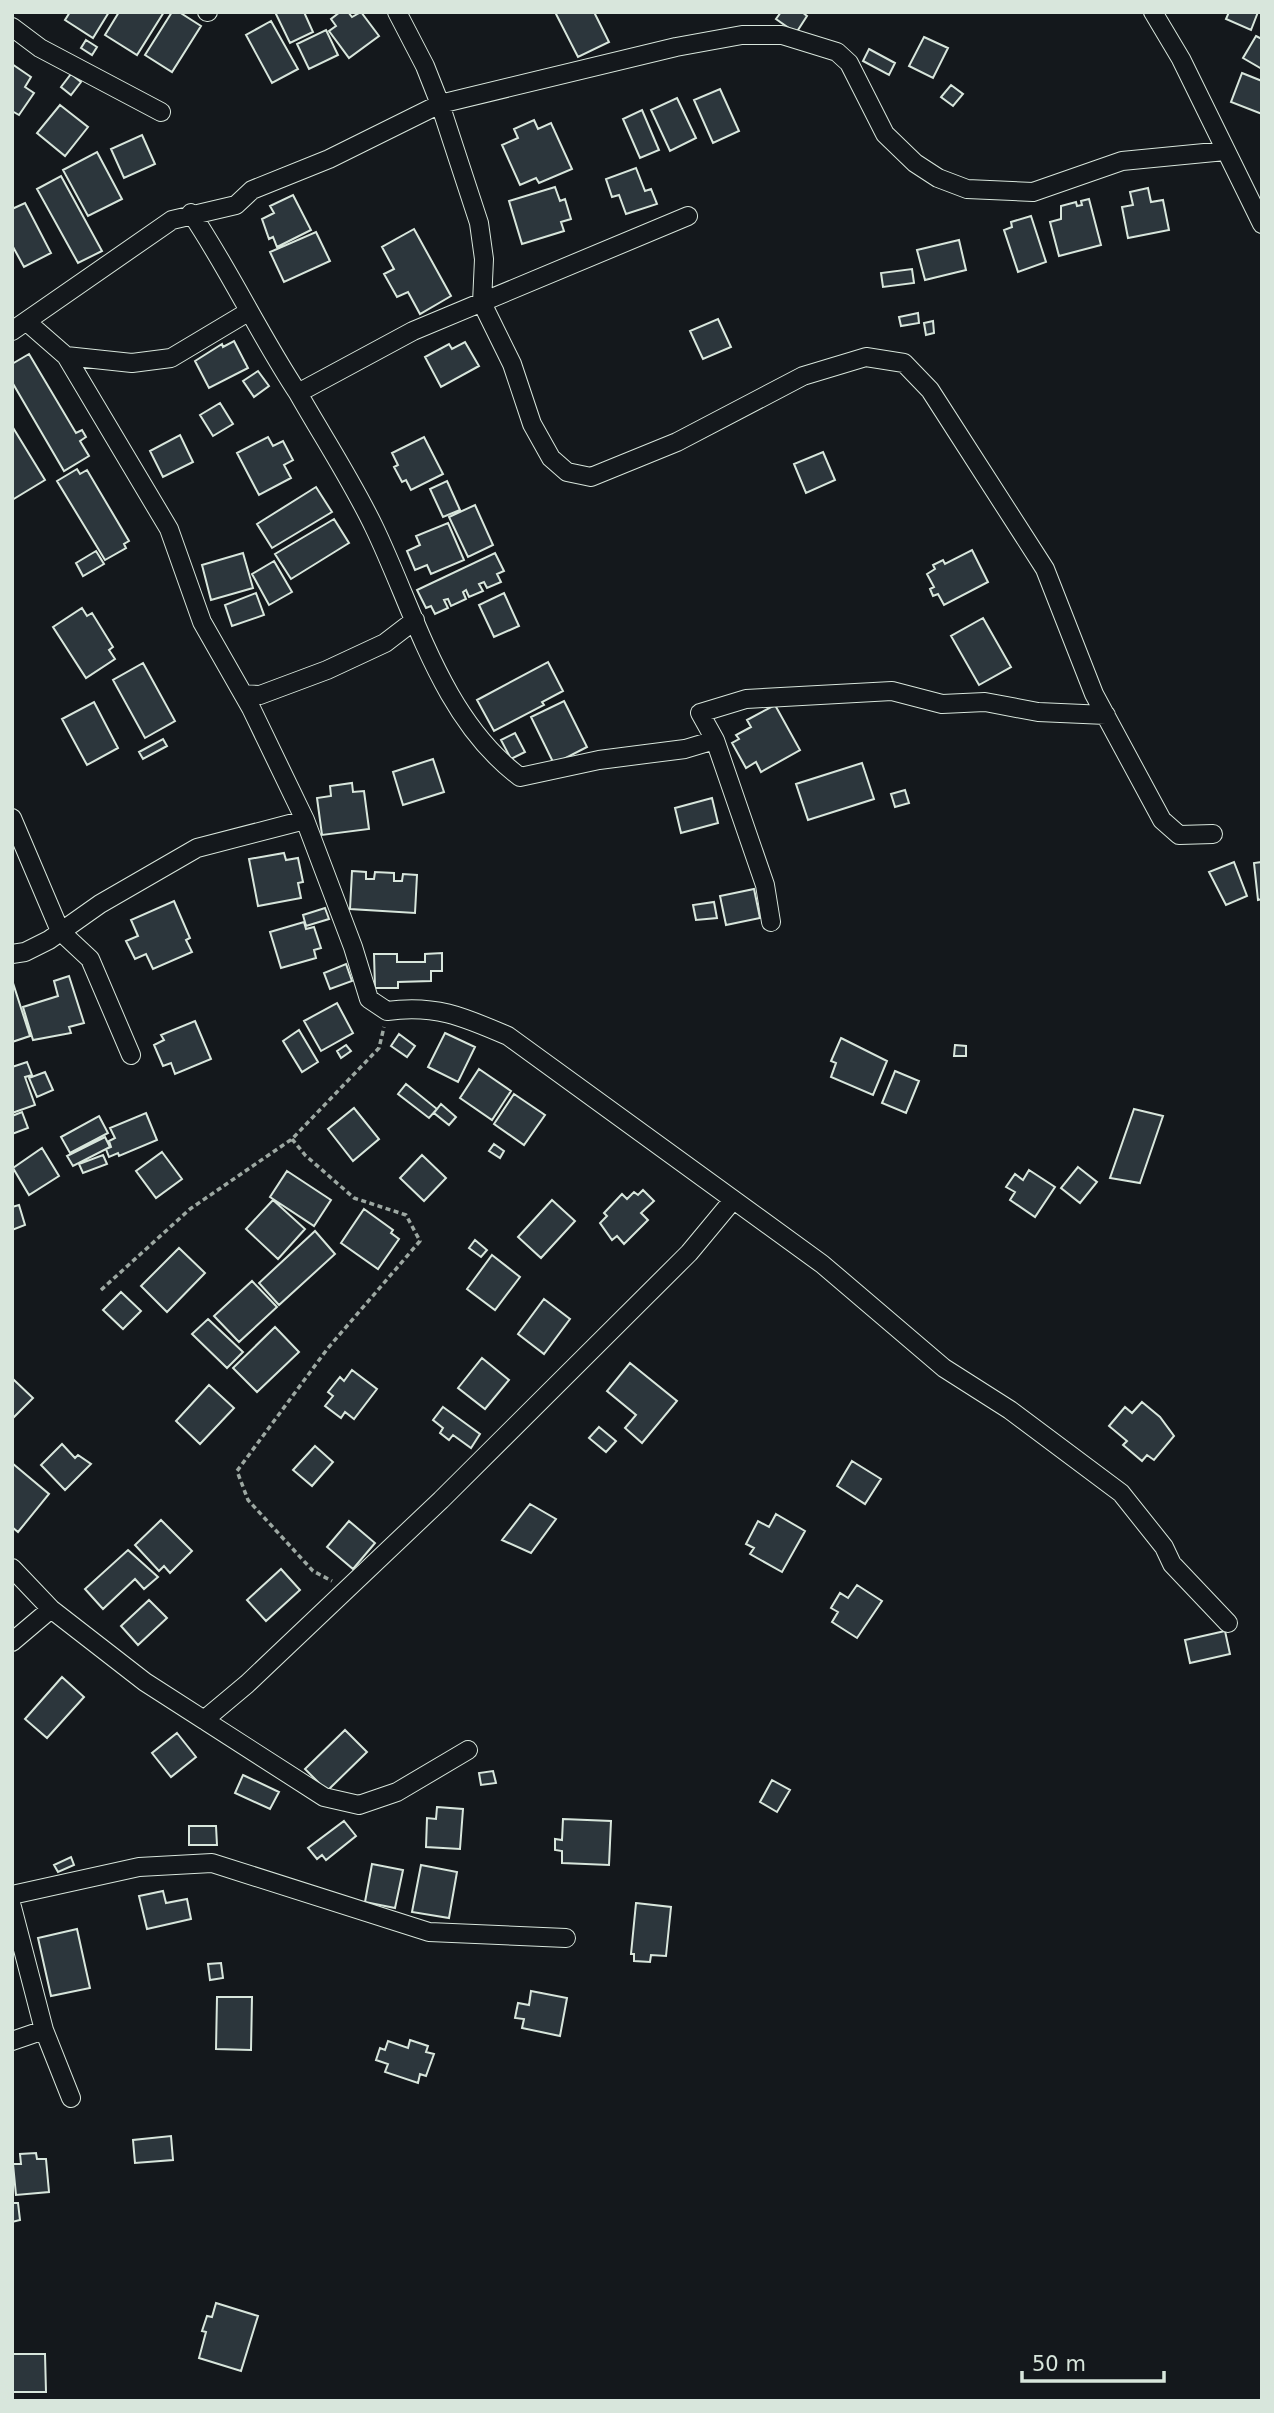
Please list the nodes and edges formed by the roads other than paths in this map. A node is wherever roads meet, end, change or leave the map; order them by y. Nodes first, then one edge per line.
1 (397, 12) edge
2 (1153, 12) edge
3 (12, 27) edge
4 (440, 104) junction
5 (161, 113) dead end
6 (1226, 150) junction
7 (191, 213) junction
8 (688, 216) dead end
9 (1262, 224) edge
10 (482, 303) junction
11 (248, 312) junction
12 (20, 326) edge
13 (66, 356) junction
14 (298, 393) junction
15 (415, 620) junction
16 (243, 694) junction
17 (1106, 715) junction
18 (715, 740) junction
19 (12, 818) edge
20 (305, 820) junction
21 (1213, 834) dead end
22 (771, 922) dead end
23 (60, 931) junction
24 (12, 954) edge
25 (131, 1055) dead end
26 (733, 1200) junction
27 (12, 1568) edge
28 (51, 1609) junction
29 (1228, 1623) dead end
30 (12, 1642) edge
31 (204, 1720) junction
32 (468, 1750) dead end
33 (12, 1895) edge
34 (12, 1908) edge
35 (566, 1938) dead end
36 (44, 2029) junction
37 (12, 2041) edge
38 (71, 2098) dead end

1 - 4 street
2 - 6 street
3 - 5 street
4 - 6 street
4 - 7 street
4 - 10 street
6 - 9 street
7 - 11 street
7 - 12 street
8 - 10 street
10 - 14 street
10 - 17 street
11 - 13 street
11 - 14 street
12 - 13 street
13 - 16 street
14 - 15 street
15 - 16 street
15 - 18 street
16 - 20 street
17 - 18 street
17 - 21 street
18 - 22 street
19 - 23 street
20 - 23 street
20 - 26 street
23 - 24 street
23 - 25 street
26 - 29 street
26 - 31 street
27 - 28 street
28 - 30 street
28 - 31 street
31 - 32 street
33 - 35 street
34 - 36 street
36 - 37 street
36 - 38 street

